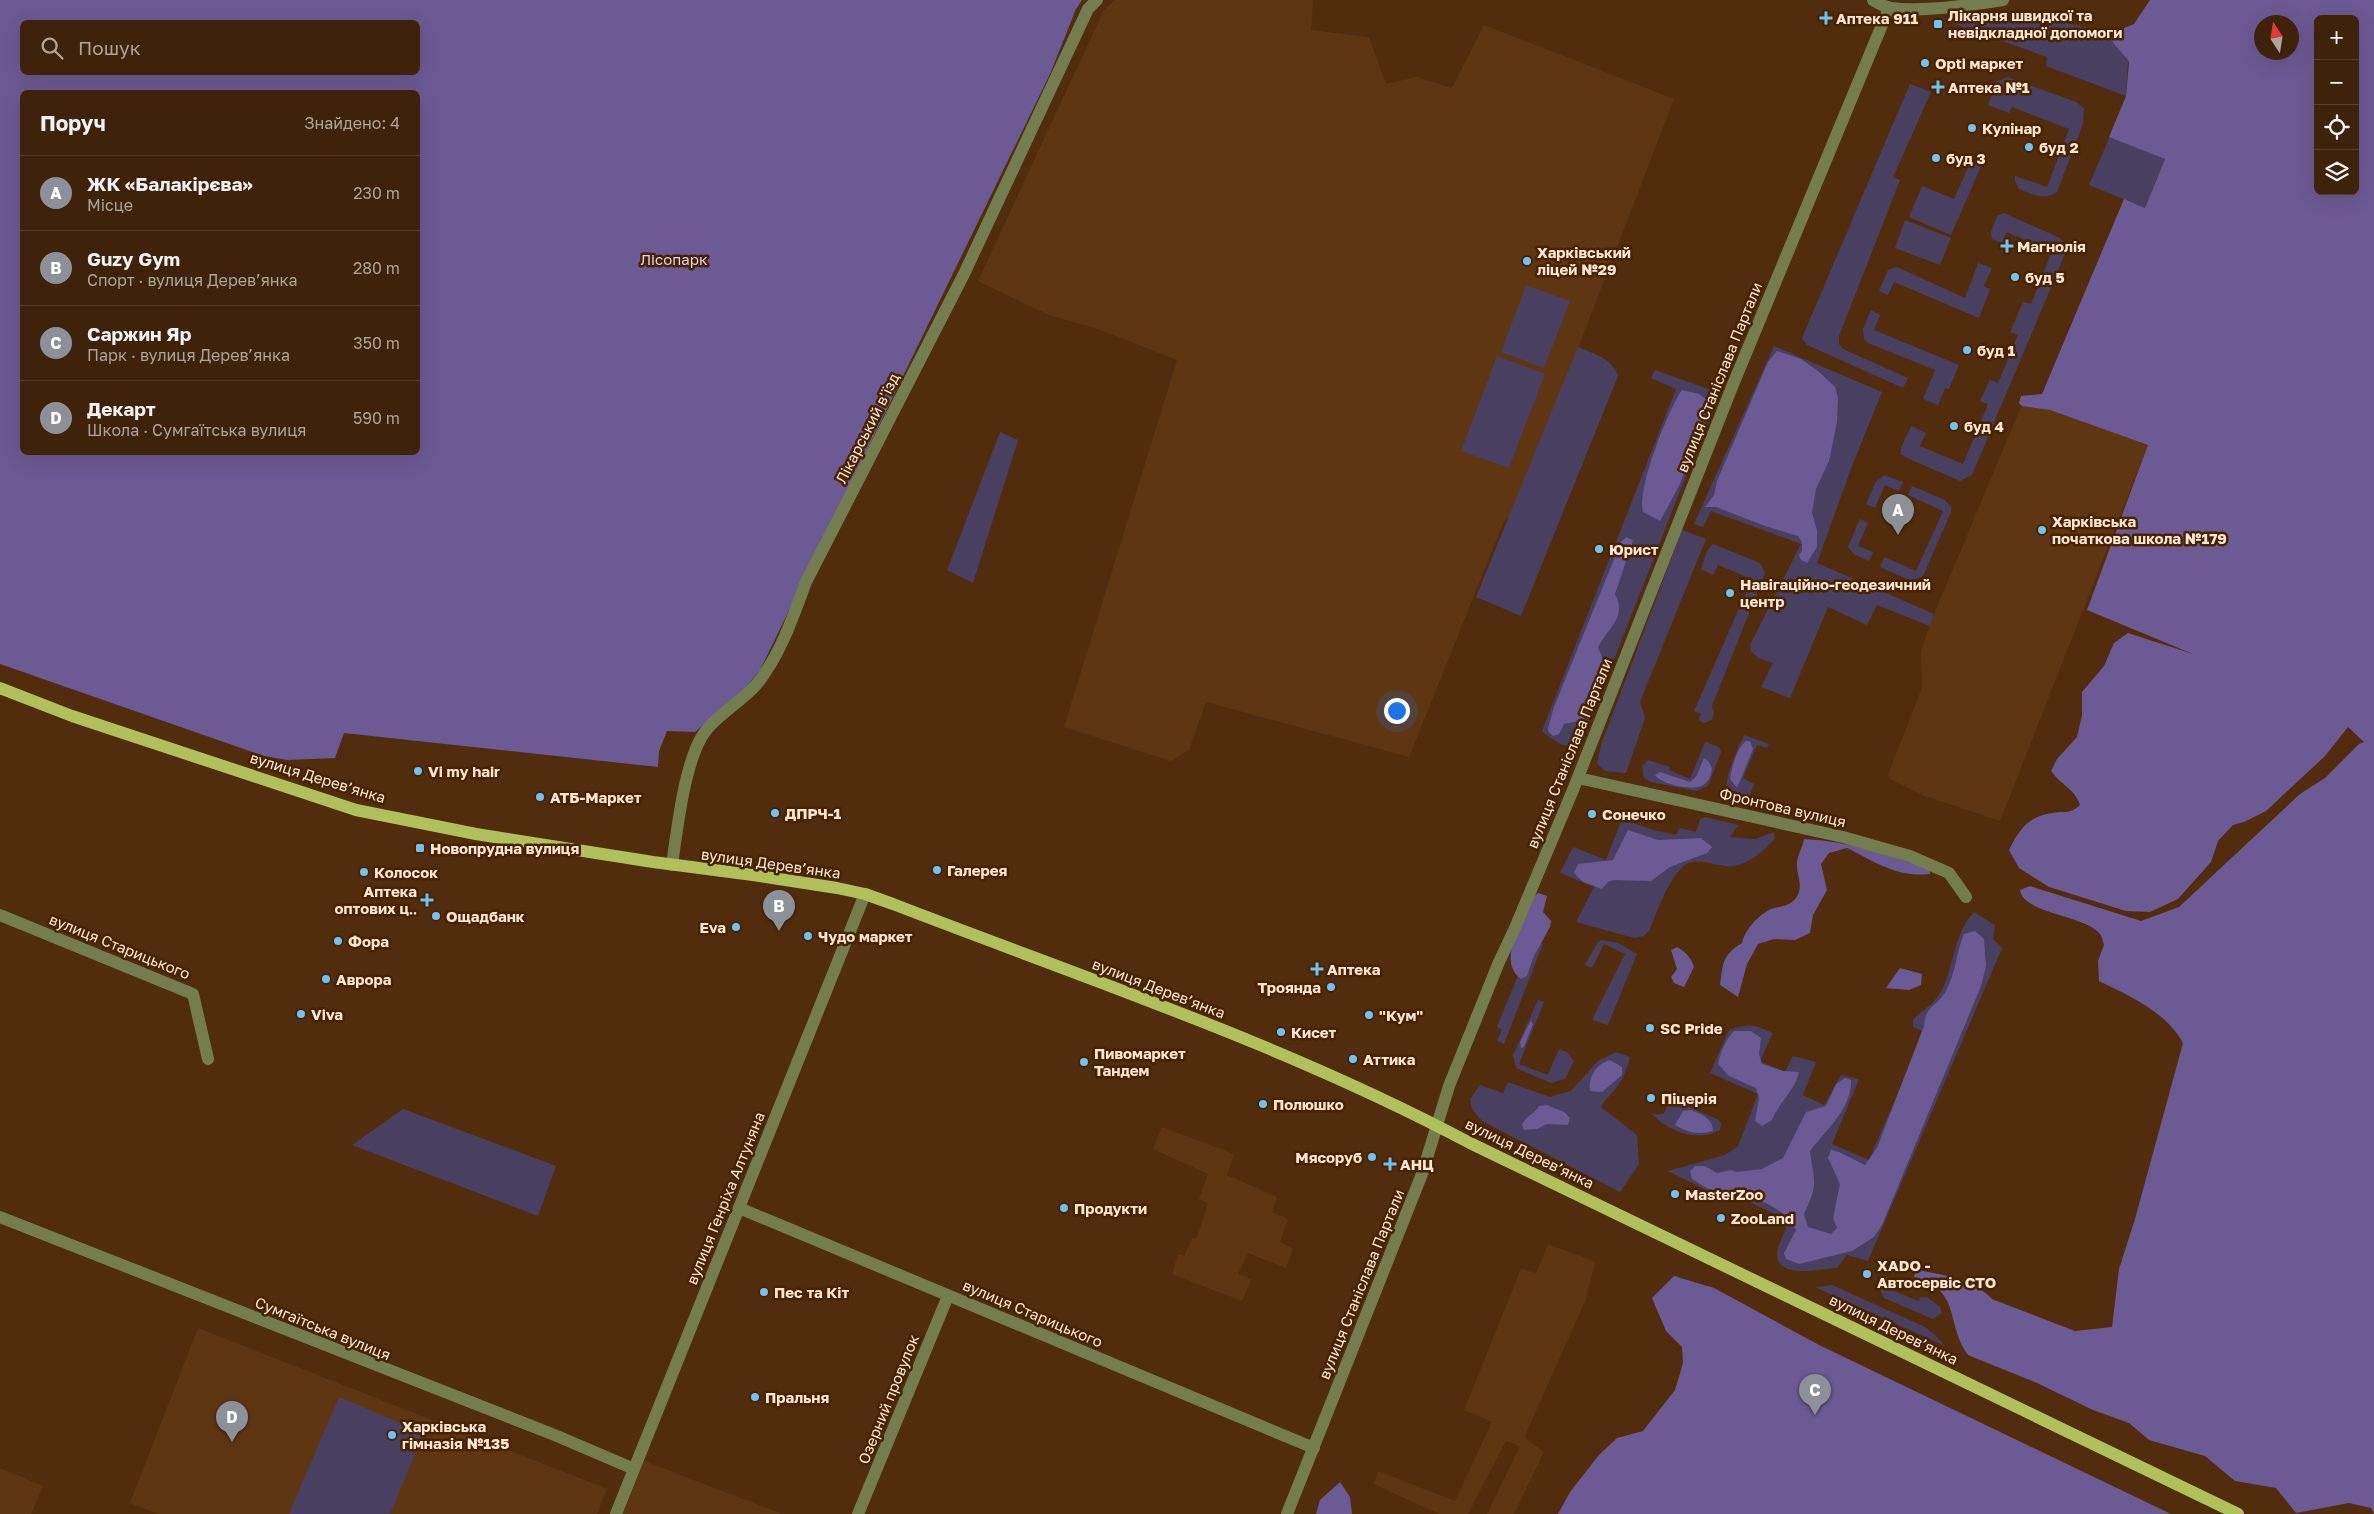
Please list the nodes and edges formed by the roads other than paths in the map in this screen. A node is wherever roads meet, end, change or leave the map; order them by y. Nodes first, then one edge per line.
1 (1097, 0) edge
2 (1873, 0) edge
3 (2003, 0) edge
4 (1889, 8) junction
5 (0, 688) edge
6 (1578, 778) junction
7 (672, 865) junction
8 (865, 894) junction
9 (1966, 897) dead end
10 (0, 915) edge
11 (208, 1059) dead end
12 (1438, 1126) junction
13 (739, 1208) junction
14 (0, 1217) edge
15 (948, 1296) junction
16 (1314, 1448) junction
17 (634, 1469) junction
18 (616, 1514) edge
19 (858, 1514) edge
20 (1286, 1514) edge
21 (2238, 1514) edge

1 - 7 street, Лікарський в'їзд
2 - 4 street
3 - 4 street
4 - 6 street, вулиця Станіслава Партали
5 - 7 main road, вулиця Дерев’янка
6 - 9 street, Фронтова вулиця
6 - 12 street, вулиця Станіслава Партали
7 - 8 main road, вулиця Дерев’янка
8 - 12 main road, вулиця Дерев’янка
8 - 13 street, вулиця Генріха Алтуняна
10 - 11 street, вулиця Старицького
12 - 16 street, вулиця Станіслава Партали
12 - 21 main road, вулиця Дерев’янка
13 - 15 street, вулиця Старицького
13 - 17 street, вулиця Генріха Алтуняна
14 - 17 street, Сумгаїтська вулиця
15 - 16 street, вулиця Старицького
15 - 19 street, Озерний провулок
16 - 20 street, вулиця Станіслава Партали
17 - 18 street, вулиця Генріха Алтуняна

